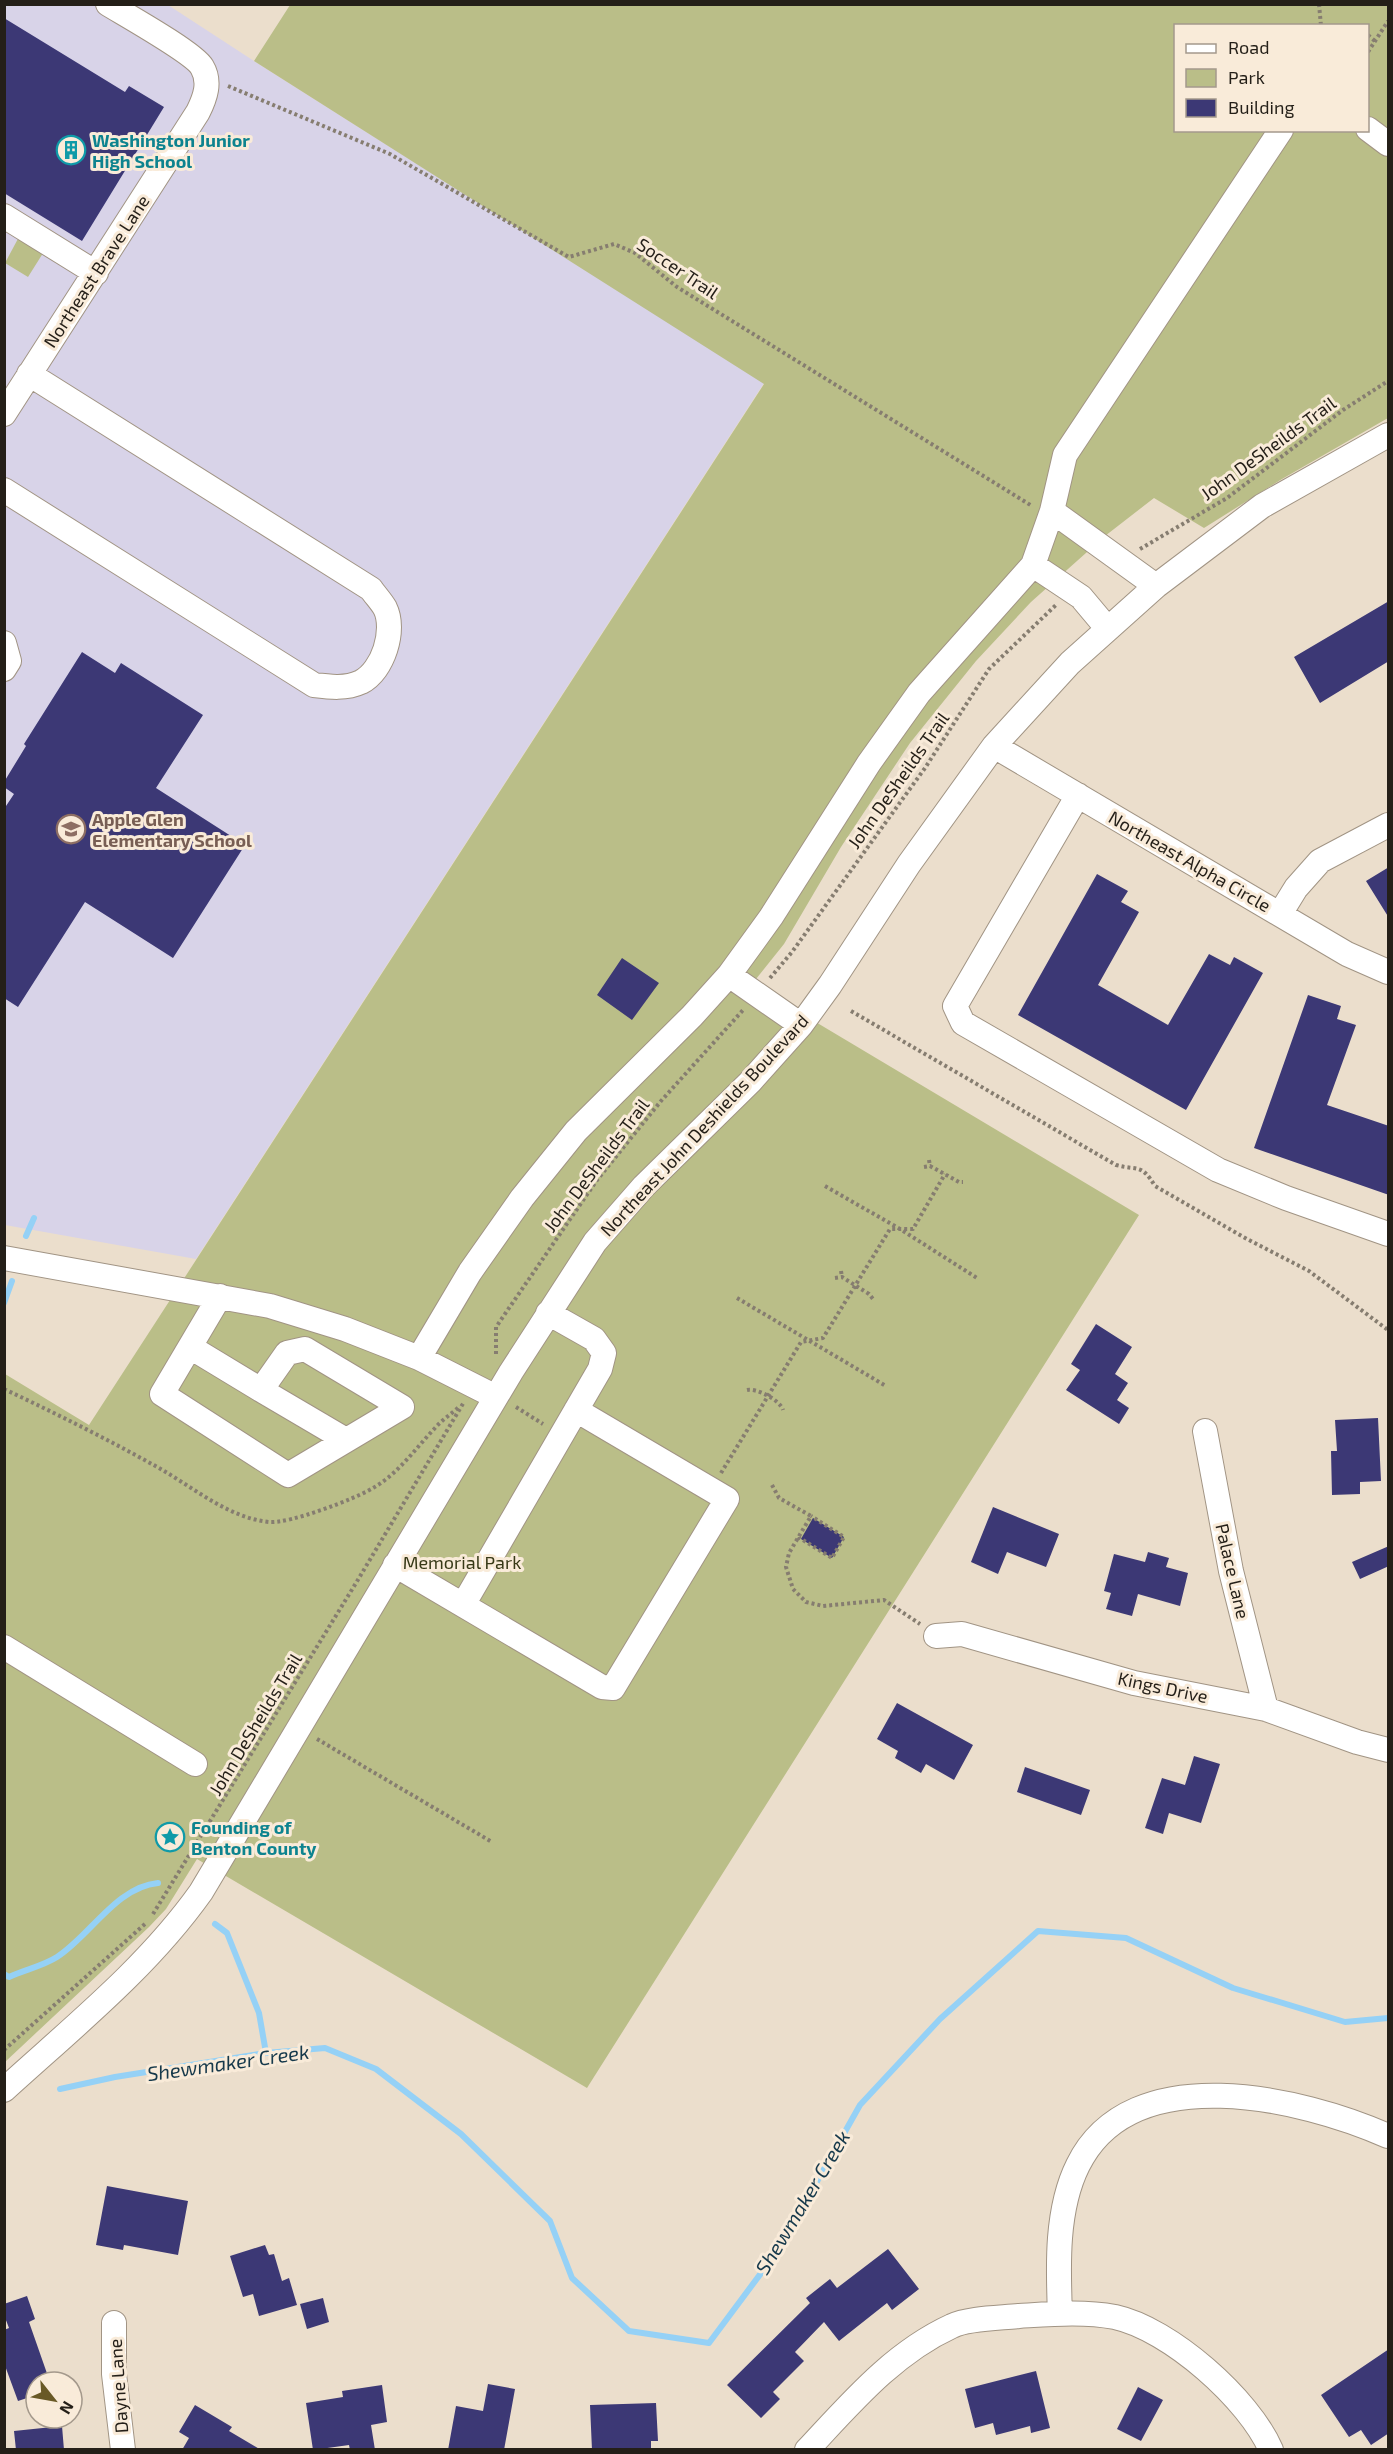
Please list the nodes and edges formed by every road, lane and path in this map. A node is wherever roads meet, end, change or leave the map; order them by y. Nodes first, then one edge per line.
1 (108, 4) edge
2 (1319, 4) edge
3 (1389, 21) edge
4 (1321, 24) edge
5 (1369, 36) edge
6 (1375, 41) junction
7 (1369, 50) edge
8 (206, 76) junction
9 (1369, 130) edge
10 (1280, 132) edge
11 (1389, 144) edge
12 (4, 216) edge
13 (96, 273) junction
14 (29, 374) junction
15 (1389, 381) edge
16 (4, 414) edge
17 (1389, 435) edge
18 (4, 490) edge
19 (1052, 511) junction
20 (1131, 554) dead end
21 (1033, 565) junction
22 (1156, 586) junction
23 (1061, 600) dead end
24 (1107, 628) junction
25 (4, 644) edge
26 (4, 669) edge
27 (994, 746) junction
28 (1078, 795) junction
29 (1389, 825) edge
30 (1280, 914) junction
31 (1389, 972) edge
32 (729, 975) junction
33 (766, 983) dead end
34 (745, 1007) dead end
35 (851, 1011) dead end
36 (801, 1025) junction
37 (929, 1160) dead end
38 (930, 1166) junction
39 (924, 1167) dead end
40 (945, 1174) junction
41 (960, 1184) dead end
42 (825, 1186) dead end
43 (900, 1229) junction
44 (1389, 1234) edge
45 (4, 1258) edge
46 (841, 1271) dead end
47 (842, 1277) junction
48 (835, 1278) dead end
49 (976, 1278) dead end
50 (856, 1286) junction
51 (872, 1295) dead end
52 (220, 1296) junction
53 (737, 1298) dead end
54 (548, 1313) junction
55 (1389, 1330) edge
56 (810, 1341) junction
57 (190, 1347) junction
58 (419, 1358) junction
59 (493, 1359) dead end
60 (752, 1383) dead end
61 (886, 1386) dead end
62 (753, 1389) junction
63 (261, 1390) junction
64 (747, 1390) dead end
65 (767, 1397) junction
66 (506, 1402) junction
67 (462, 1404) dead end
68 (576, 1410) junction
69 (783, 1410) dead end
70 (1204, 1431) dead end
71 (561, 1435) junction
72 (345, 1440) junction
73 (729, 1460) dead end
74 (772, 1485) dead end
75 (811, 1516) junction
76 (798, 1537) junction
77 (395, 1564) junction
78 (463, 1605) junction
79 (936, 1636) joint
80 (4, 1647) edge
81 (1266, 1709) junction
82 (317, 1738) dead end
83 (1389, 1750) edge
84 (195, 1764) dead end
85 (492, 1842) dead end
86 (4, 2050) edge
87 (4, 2090) edge
88 (1389, 2136) edge
89 (1060, 2314) junction
90 (114, 2323) dead end
91 (123, 2450) edge
92 (807, 2450) edge
93 (1271, 2450) edge

1 - 8 street
2 - 4 path
3 - 6 path
5 - 6 path
6 - 7 path
8 - 13 street, Northeast Brave Lane
8 - 19 path, Soccer Trail
9 - 11 street
10 - 19 street
12 - 13 street
13 - 14 street, Northeast Brave Lane
14 - 16 street, Northeast Brave Lane
14 - 18 street
15 - 20 path, John DeSheilds Trail
17 - 22 street, Northeast John Deshields Boulevard
19 - 21 street
19 - 22 street
21 - 24 street
21 - 32 street
22 - 24 street, Northeast John Deshields Boulevard
23 - 33 path, John DeSheilds Trail
24 - 27 street, Northeast John Deshields Boulevard
25 - 26 street
27 - 28 street, Northeast Alpha Circle
27 - 36 street, Northeast John Deshields Boulevard
28 - 30 street, Northeast Alpha Circle
28 - 44 street
29 - 30 street
30 - 31 street, Northeast Alpha Circle
32 - 36 street
32 - 58 street
34 - 59 path, John DeSheilds Trail
35 - 55 path
36 - 54 street, Northeast John Deshields Boulevard
37 - 38 path
38 - 39 path
38 - 40 path
40 - 41 path
40 - 43 path
42 - 43 path
43 - 49 path
43 - 50 path
45 - 52 street
46 - 47 path
47 - 48 path
47 - 50 path
50 - 51 path
50 - 56 path
52 - 57 street
52 - 58 street
53 - 56 path
54 - 66 street, Northeast John Deshields Boulevard
54 - 68 street
56 - 61 path
56 - 65 path
57 - 63 street
57 - 72 street
58 - 66 street
60 - 62 path
62 - 64 path
62 - 65 path
63 - 72 street
63 - 72 street
65 - 69 path
65 - 73 path
66 - 71 path
66 - 77 street, Northeast John Deshields Boulevard
67 - 86 path, John DeSheilds Trail
68 - 71 street
68 - 78 street
70 - 81 street, Palace Lane
71 - 78 street
74 - 75 path
75 - 76 path
75 - 76 path
76 - 79 path
77 - 78 street
77 - 87 street, Northeast John Deshields Boulevard
79 - 81 street, Kings Drive
80 - 84 street
81 - 83 street, Kings Drive
82 - 85 path
88 - 89 street
89 - 92 street
89 - 93 street
90 - 91 street, Dayne Lane

